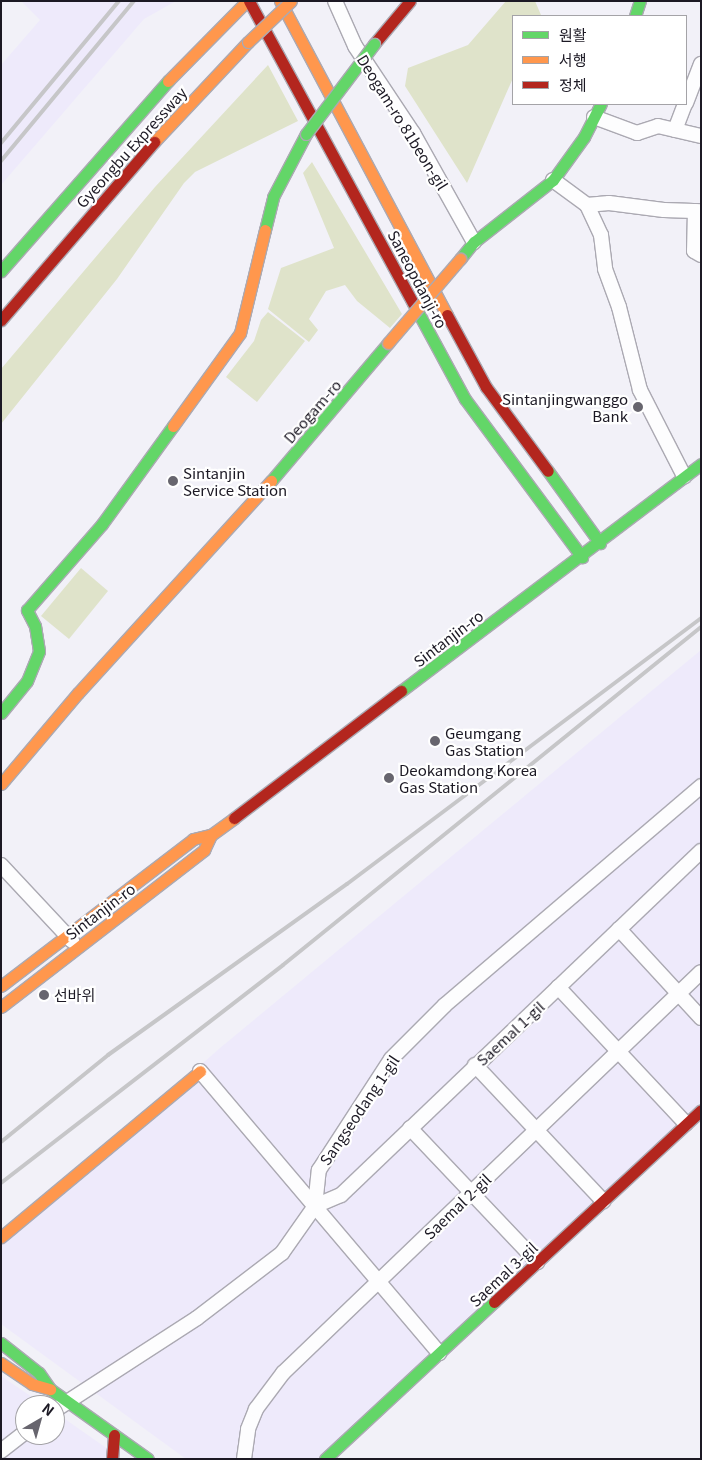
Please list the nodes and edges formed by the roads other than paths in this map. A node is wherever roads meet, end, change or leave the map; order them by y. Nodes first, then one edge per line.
1 (248, 1) edge
2 (280, 1) edge
3 (291, 1) edge
4 (335, 1) edge
5 (410, 1) edge
6 (640, 1) edge
7 (635, 15) edge
8 (701, 64) edge
9 (687, 100) edge
10 (600, 105) edge
11 (685, 105) edge
12 (594, 117) junction
13 (675, 130) junction
14 (701, 136) edge
15 (553, 180) junction
16 (587, 205) junction
17 (698, 211) edge
18 (474, 242) junction
19 (701, 255) edge
20 (1, 271) edge
21 (1, 320) edge
22 (701, 464) edge
23 (684, 476) junction
24 (600, 543) junction
25 (582, 557) junction
26 (1, 713) edge
27 (3, 781) edge
28 (701, 786) edge
29 (211, 835) junction
30 (701, 851) edge
31 (1, 865) edge
32 (619, 930) junction
33 (66, 934) junction
34 (78, 947) junction
35 (701, 972) edge
36 (1, 986) edge
37 (558, 987) junction
38 (678, 994) junction
39 (1, 1006) edge
40 (701, 1018) edge
41 (619, 1052) junction
42 (475, 1065) junction
43 (200, 1071) joint
44 (701, 1110) edge
45 (686, 1124) junction
46 (410, 1128) junction
47 (536, 1131) junction
48 (471, 1193) junction
49 (603, 1201) junction
50 (315, 1206) junction
51 (1, 1237) edge
52 (537, 1262) junction
53 (379, 1282) junction
54 (1, 1344) edge
55 (439, 1353) junction
56 (1, 1363) edge
57 (50, 1389) junction
58 (68, 1401) junction
59 (65, 1403) edge
60 (114, 1435) junction
61 (15, 1440) edge
62 (1, 1451) edge
63 (112, 1459) edge
64 (148, 1459) edge
65 (244, 1459) edge
66 (325, 1459) edge

1 - 20 main road, Gyeongbu Expressway
1 - 25 main road, Saneopdanji-ro
2 - 24 main road, Saneopdanji-ro
3 - 21 main road, Gyeongbu Expressway, bridge
4 - 18 street, Deogam-ro 81beon-gil
5 - 26 main road, bridge
6 - 7 main road
8 - 9 street
10 - 12 main road, Deogam-ro
11 - 13 street
12 - 13 street
12 - 15 main road, Deogam-ro
13 - 14 street
15 - 16 street
15 - 18 main road, Deogam-ro
16 - 17 street
16 - 23 street
17 - 19 street
18 - 27 main road, Deogam-ro, bridge
22 - 23 main road, Sintanjin-ro
23 - 24 main road, Sintanjin-ro
24 - 25 main road, Sintanjin-ro
25 - 29 main road, Sintanjin-ro
28 - 50 street, Sangseodang 1-gil
29 - 33 main road, Sintanjin-ro
29 - 34 main road, Sintanjin-ro
30 - 32 street, Saemal 1-gil
31 - 33 street
32 - 37 street, Saemal 1-gil
32 - 38 street
33 - 34 street
33 - 36 main road, Sintanjin-ro
34 - 39 main road, Sintanjin-ro
35 - 38 street, Saemal 2-gil
37 - 41 street
37 - 42 street, Saemal 1-gil
38 - 40 street
38 - 41 street, Saemal 2-gil
41 - 45 street
41 - 47 street, Saemal 2-gil
42 - 46 street, Saemal 1-gil
42 - 47 street
43 - 50 street
43 - 51 main road
44 - 45 main road, Saemal 3-gil
45 - 49 main road, Saemal 3-gil
46 - 48 street
46 - 50 street, Saemal 1-gil
47 - 48 street, Saemal 2-gil
47 - 49 street
48 - 52 street
48 - 53 street, Saemal 2-gil
49 - 52 main road, Saemal 3-gil
50 - 53 street
50 - 58 street, Sangseodang 1-gil
52 - 55 main road, Saemal 3-gil
53 - 55 street
53 - 65 street, Saemal 2-gil
54 - 57 main road
55 - 66 main road, Saemal 3-gil
56 - 57 main road
57 - 58 main road
58 - 59 street, Sangseodang 1-gil
58 - 60 main road
60 - 63 main road
60 - 64 main road
61 - 62 street

